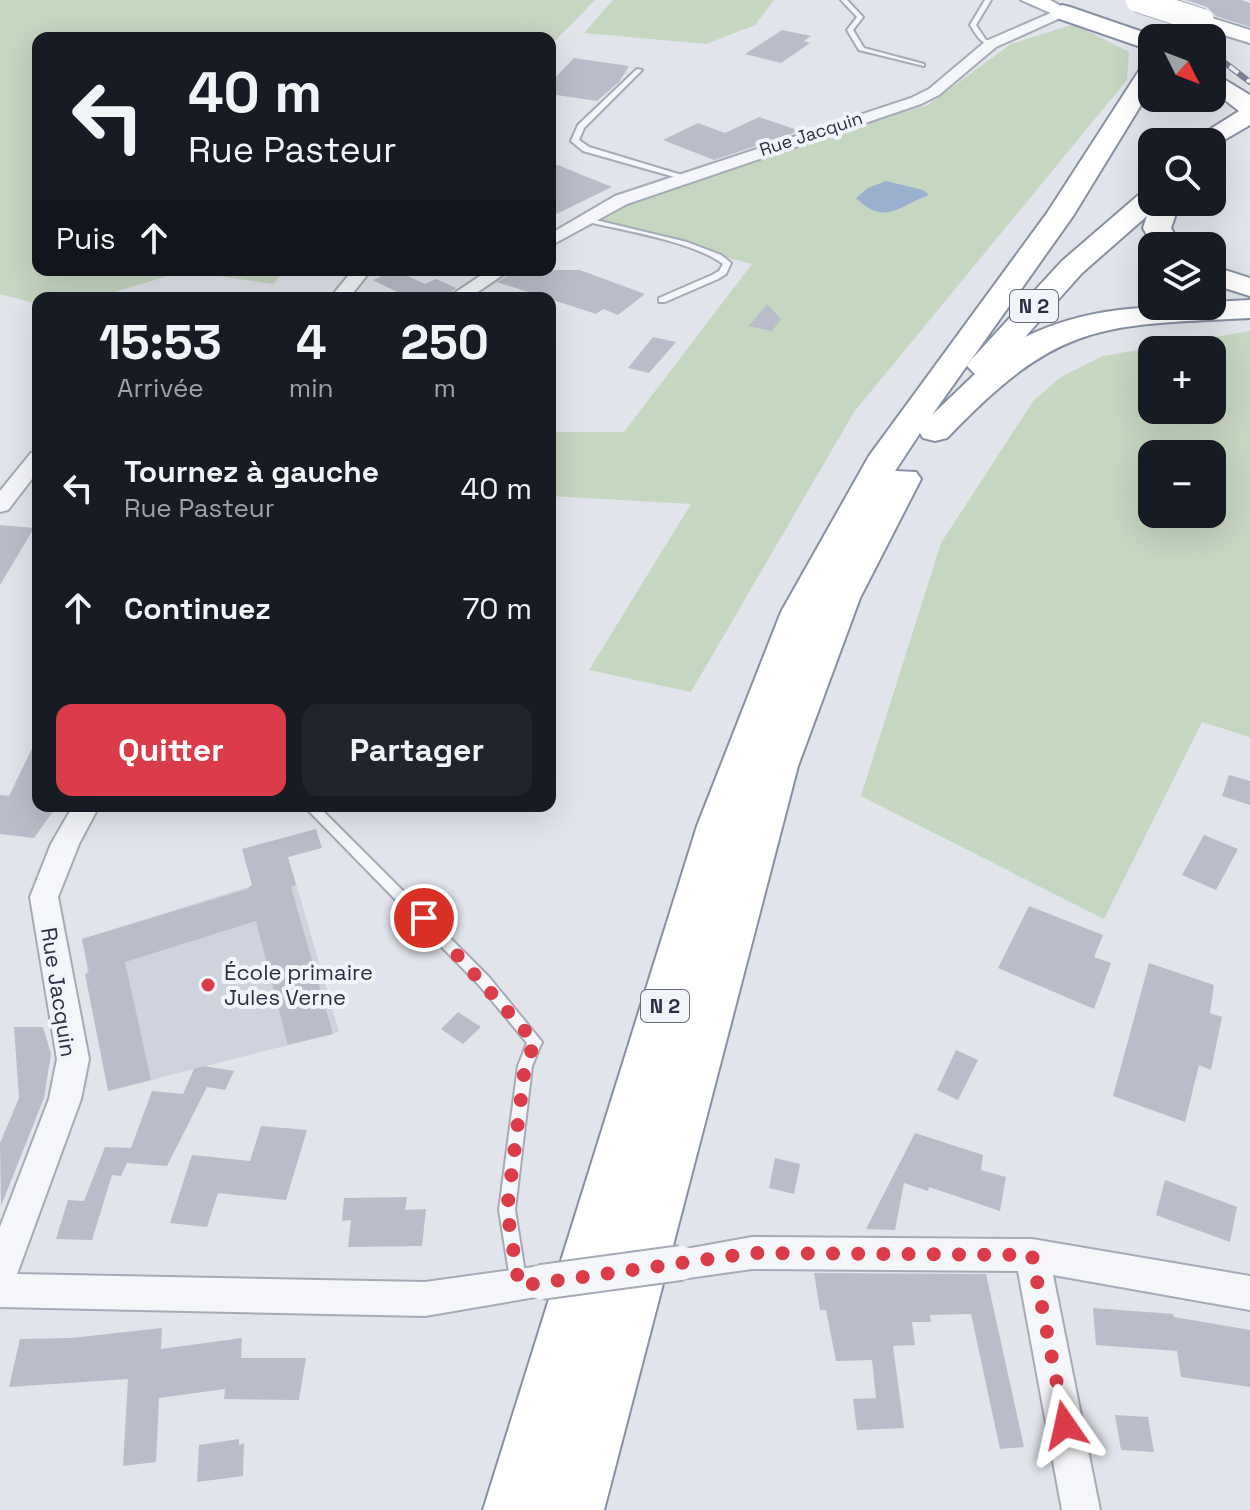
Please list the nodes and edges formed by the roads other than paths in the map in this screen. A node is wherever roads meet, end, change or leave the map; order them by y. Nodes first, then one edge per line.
1 (844, 0) edge
2 (988, 0) edge
3 (1031, 0) edge
4 (1138, 0) edge
5 (1186, 8) edge
6 (1062, 12) junction
7 (1120, 33) junction
8 (1250, 37) edge
9 (1138, 40) edge
10 (991, 44) junction
11 (1138, 49) edge
12 (922, 65) dead end
13 (639, 70) dead end
14 (1138, 90) edge
15 (1226, 91) edge
16 (1249, 114) edge
17 (1226, 128) edge
18 (1226, 140) edge
19 (682, 178) junction
20 (1138, 187) edge
21 (1138, 210) edge
22 (586, 219) junction
23 (556, 237) edge
24 (357, 276) edge
25 (491, 276) edge
26 (1226, 279) edge
27 (1250, 287) edge
28 (344, 292) edge
29 (466, 292) edge
30 (662, 300) dead end
31 (1250, 309) edge
32 (964, 348) junction
33 (935, 431) junction
34 (32, 465) edge
35 (0, 505) edge
36 (83, 812) edge
37 (316, 812) edge
38 (1032, 1255) junction
39 (0, 1272) edge
40 (530, 1284) junction
41 (0, 1290) edge
42 (1250, 1293) edge
43 (514, 1510) edge
44 (573, 1510) edge
45 (1081, 1510) edge

1 - 12 lane
2 - 10 lane
3 - 6 main road
4 - 5 main road, bridge
5 - 8 main road
6 - 7 highway
6 - 10 street, Rue Jacquin
7 - 9 highway
7 - 11 highway
10 - 19 street, Rue Jacquin
13 - 19 lane
14 - 32 highway
15 - 16 highway
16 - 17 highway
16 - 18 highway
19 - 22 street, Rue Jacquin
20 - 32 highway, N 2
21 - 33 highway, N 2
22 - 23 street, Rue Jacquin
22 - 30 lane
24 - 28 street
25 - 29 street
26 - 27 highway
31 - 33 highway
32 - 43 highway, N 2
33 - 44 highway, N 2
34 - 35 street
36 - 39 street, Rue Jacquin
37 - 40 lane
38 - 40 street, bridge
38 - 42 street
38 - 45 street
40 - 41 street

